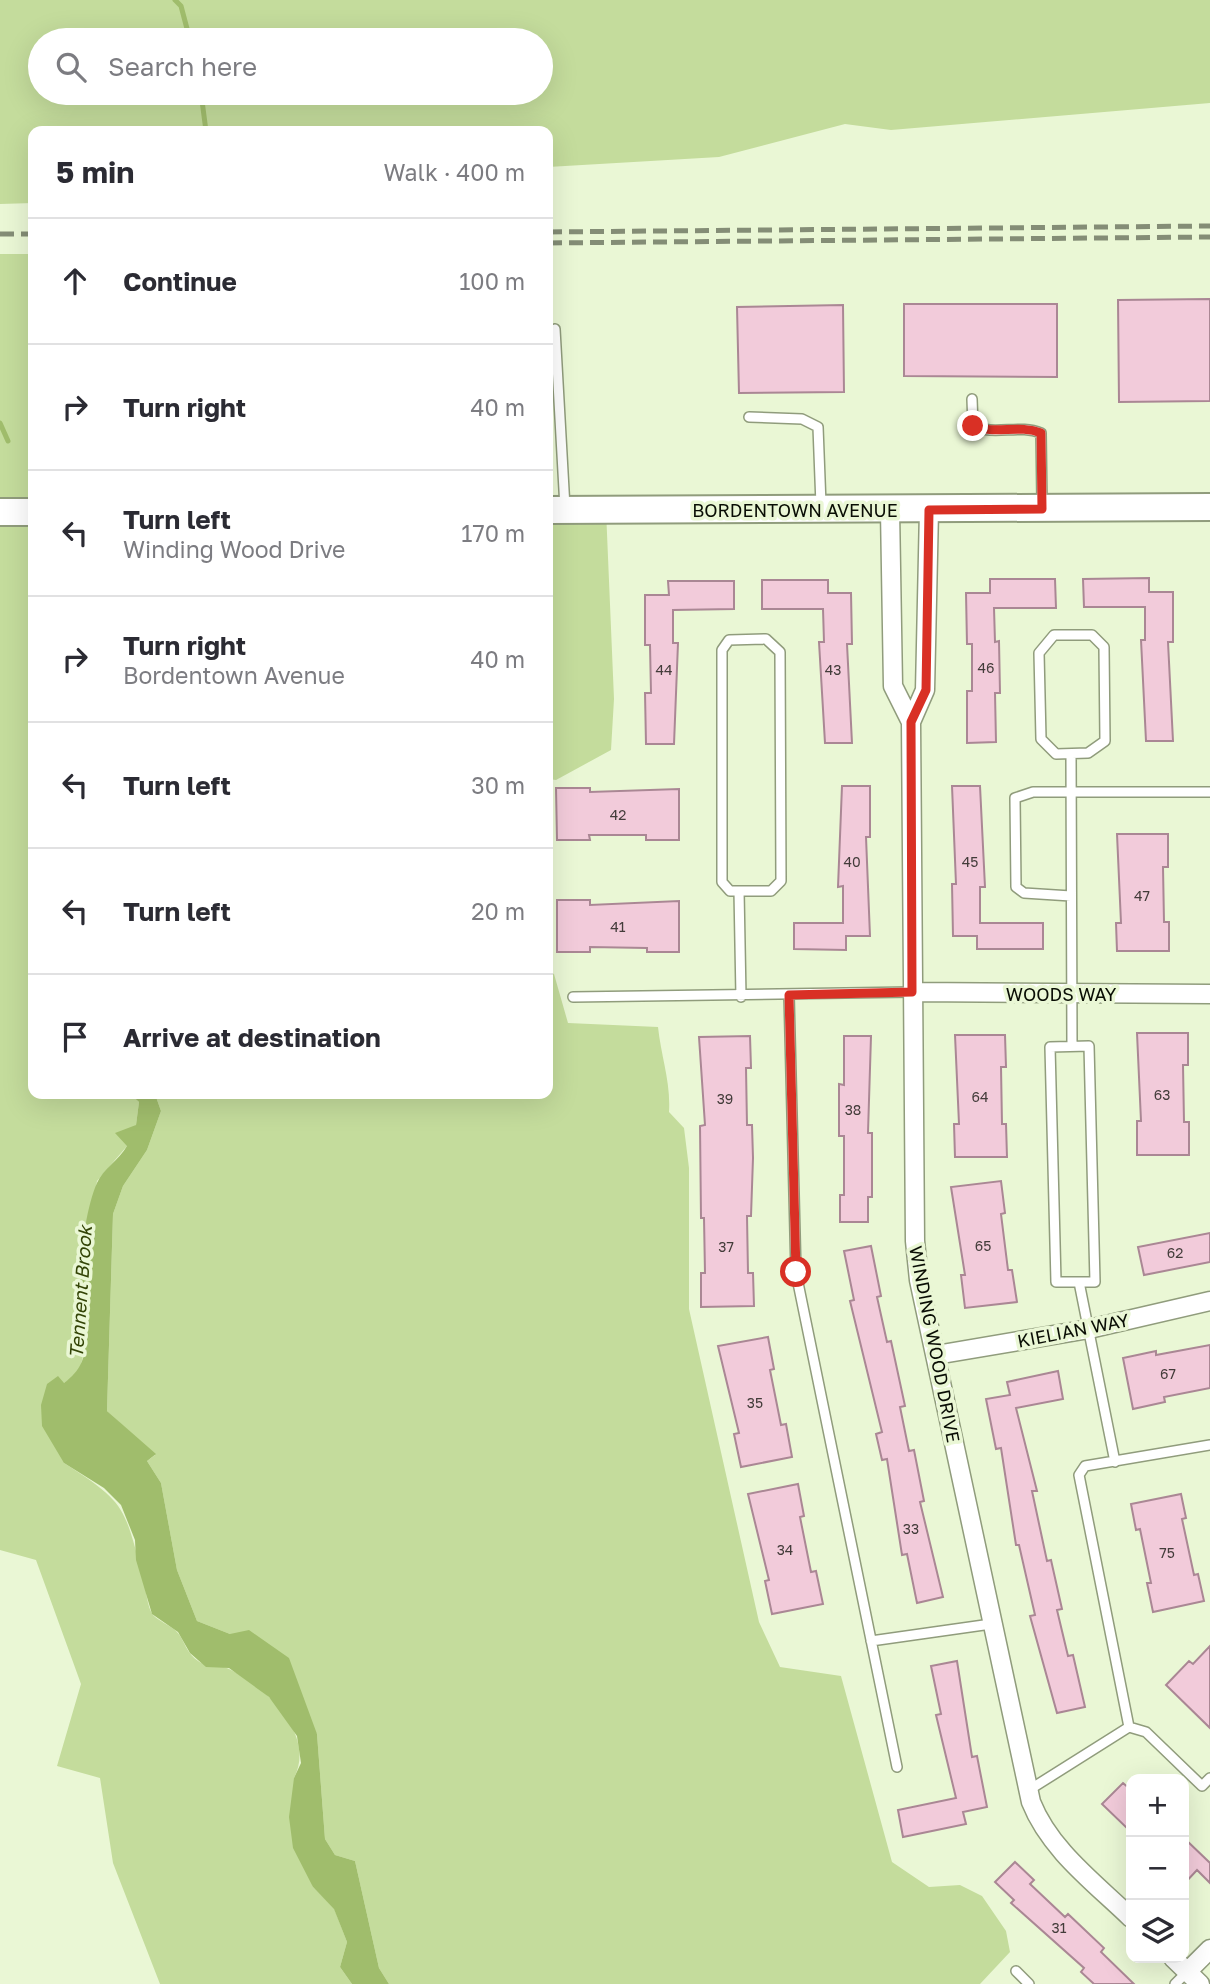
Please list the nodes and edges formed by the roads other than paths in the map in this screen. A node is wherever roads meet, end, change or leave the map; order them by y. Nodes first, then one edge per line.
1 (555, 329) dead end
2 (972, 399) dead end
3 (748, 417) dead end
4 (1210, 507) edge
5 (1042, 509) junction
6 (556, 510) edge
7 (821, 510) junction
8 (890, 510) junction
9 (929, 510) junction
10 (0, 512) edge
11 (28, 512) edge
12 (911, 722) junction
13 (1071, 754) junction
14 (1071, 792) junction
15 (1210, 792) edge
16 (739, 891) junction
17 (1071, 896) junction
18 (912, 992) junction
19 (1072, 994) junction
20 (1210, 994) edge
21 (789, 995) junction
22 (741, 996) junction
23 (573, 997) dead end
24 (1072, 1046) junction
25 (1079, 1282) junction
26 (1210, 1301) edge
27 (1088, 1329) junction
28 (936, 1356) junction
29 (1210, 1445) edge
30 (1115, 1462) junction
31 (991, 1624) junction
32 (871, 1641) junction
33 (1129, 1727) junction
34 (897, 1767) dead end
35 (1210, 1778) edge
36 (1027, 1791) junction
37 (1126, 1913) edge
38 (1210, 1949) edge
39 (1176, 1963) edge
40 (1016, 1971) dead end
41 (1187, 1980) edge
42 (1029, 1984) edge

1 - 6 lane
2 - 5 lane
3 - 7 lane
4 - 5 main road, BORDENTOWN AVENUE
5 - 9 main road, BORDENTOWN AVENUE
6 - 7 main road, BORDENTOWN AVENUE
7 - 8 main road, BORDENTOWN AVENUE
8 - 9 main road, BORDENTOWN AVENUE
8 - 12 street, WINDING WOOD DRIVE
9 - 12 street, WINDING WOOD DRIVE
10 - 11 main road
12 - 18 street, WINDING WOOD DRIVE
13 - 13 lane
13 - 14 lane
14 - 15 lane
14 - 17 lane
14 - 17 lane
16 - 16 lane
16 - 22 lane
17 - 19 lane
18 - 19 street, WOODS WAY
18 - 21 lane
18 - 28 street, WINDING WOOD DRIVE
19 - 20 street, WOODS WAY
19 - 24 lane
21 - 22 lane
21 - 32 lane
22 - 23 lane
24 - 25 lane
24 - 25 lane
25 - 27 lane
26 - 27 street, KIELIAN WAY
27 - 28 street, KIELIAN WAY
27 - 30 lane
28 - 31 street, WINDING WOOD DRIVE
29 - 30 lane
30 - 33 lane
31 - 32 lane
31 - 36 street, WINDING WOOD DRIVE
32 - 34 lane
33 - 35 lane
33 - 36 lane
36 - 37 street, WINDING WOOD DRIVE
38 - 41 street
39 - 41 street
40 - 42 lane

